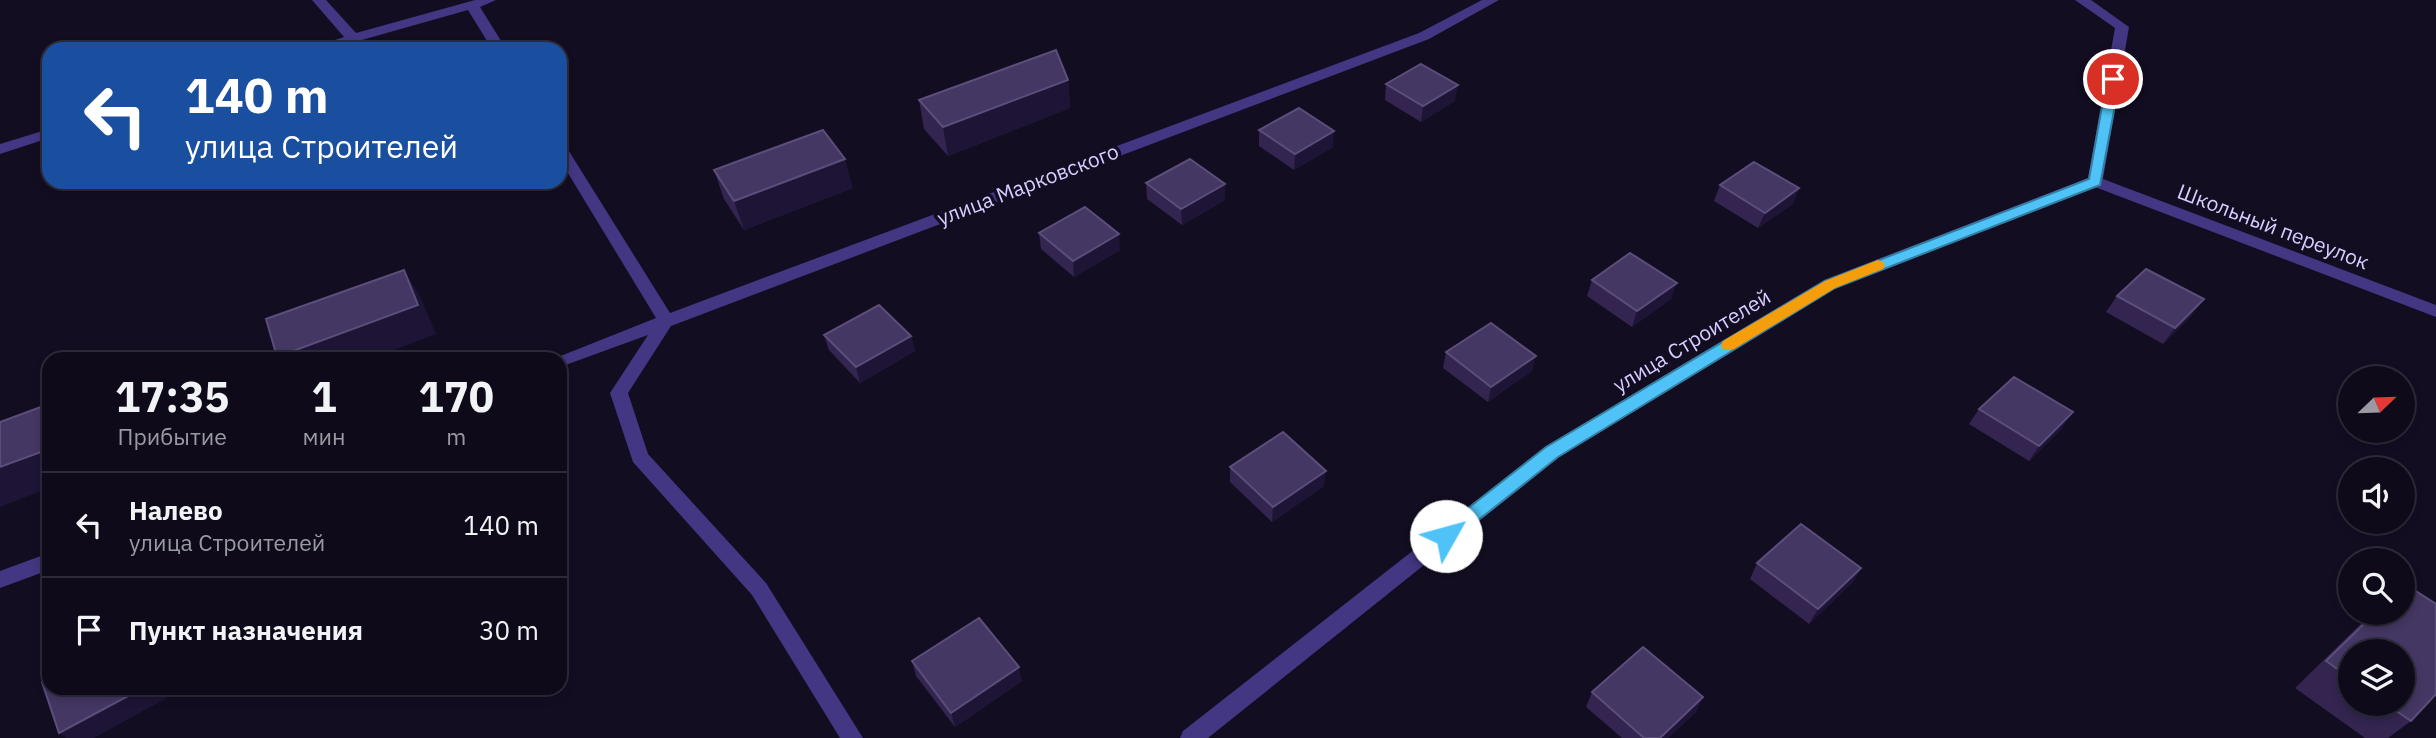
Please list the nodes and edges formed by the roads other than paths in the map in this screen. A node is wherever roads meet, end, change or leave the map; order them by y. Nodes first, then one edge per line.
1 (318, 0) edge
2 (489, 0) edge
3 (1492, 0) edge
4 (2082, 0) edge
5 (472, 5) junction
6 (352, 37) junction
7 (337, 42) edge
8 (495, 42) edge
9 (42, 135) edge
10 (0, 149) edge
11 (567, 159) edge
12 (2095, 181) junction
13 (2436, 311) edge
14 (666, 320) junction
15 (567, 358) edge
16 (42, 564) edge
17 (0, 580) edge
18 (852, 738) edge
19 (1191, 738) edge

1 - 6 lane
2 - 5 lane
3 - 14 lane, улица Марковского
4 - 12 lane
5 - 6 lane
5 - 8 lane
6 - 7 lane
9 - 10 lane
11 - 14 lane
12 - 13 lane, Школьный переулок
12 - 19 lane, улица Строителей
14 - 15 lane, улица Марковского
14 - 18 lane
16 - 17 lane

